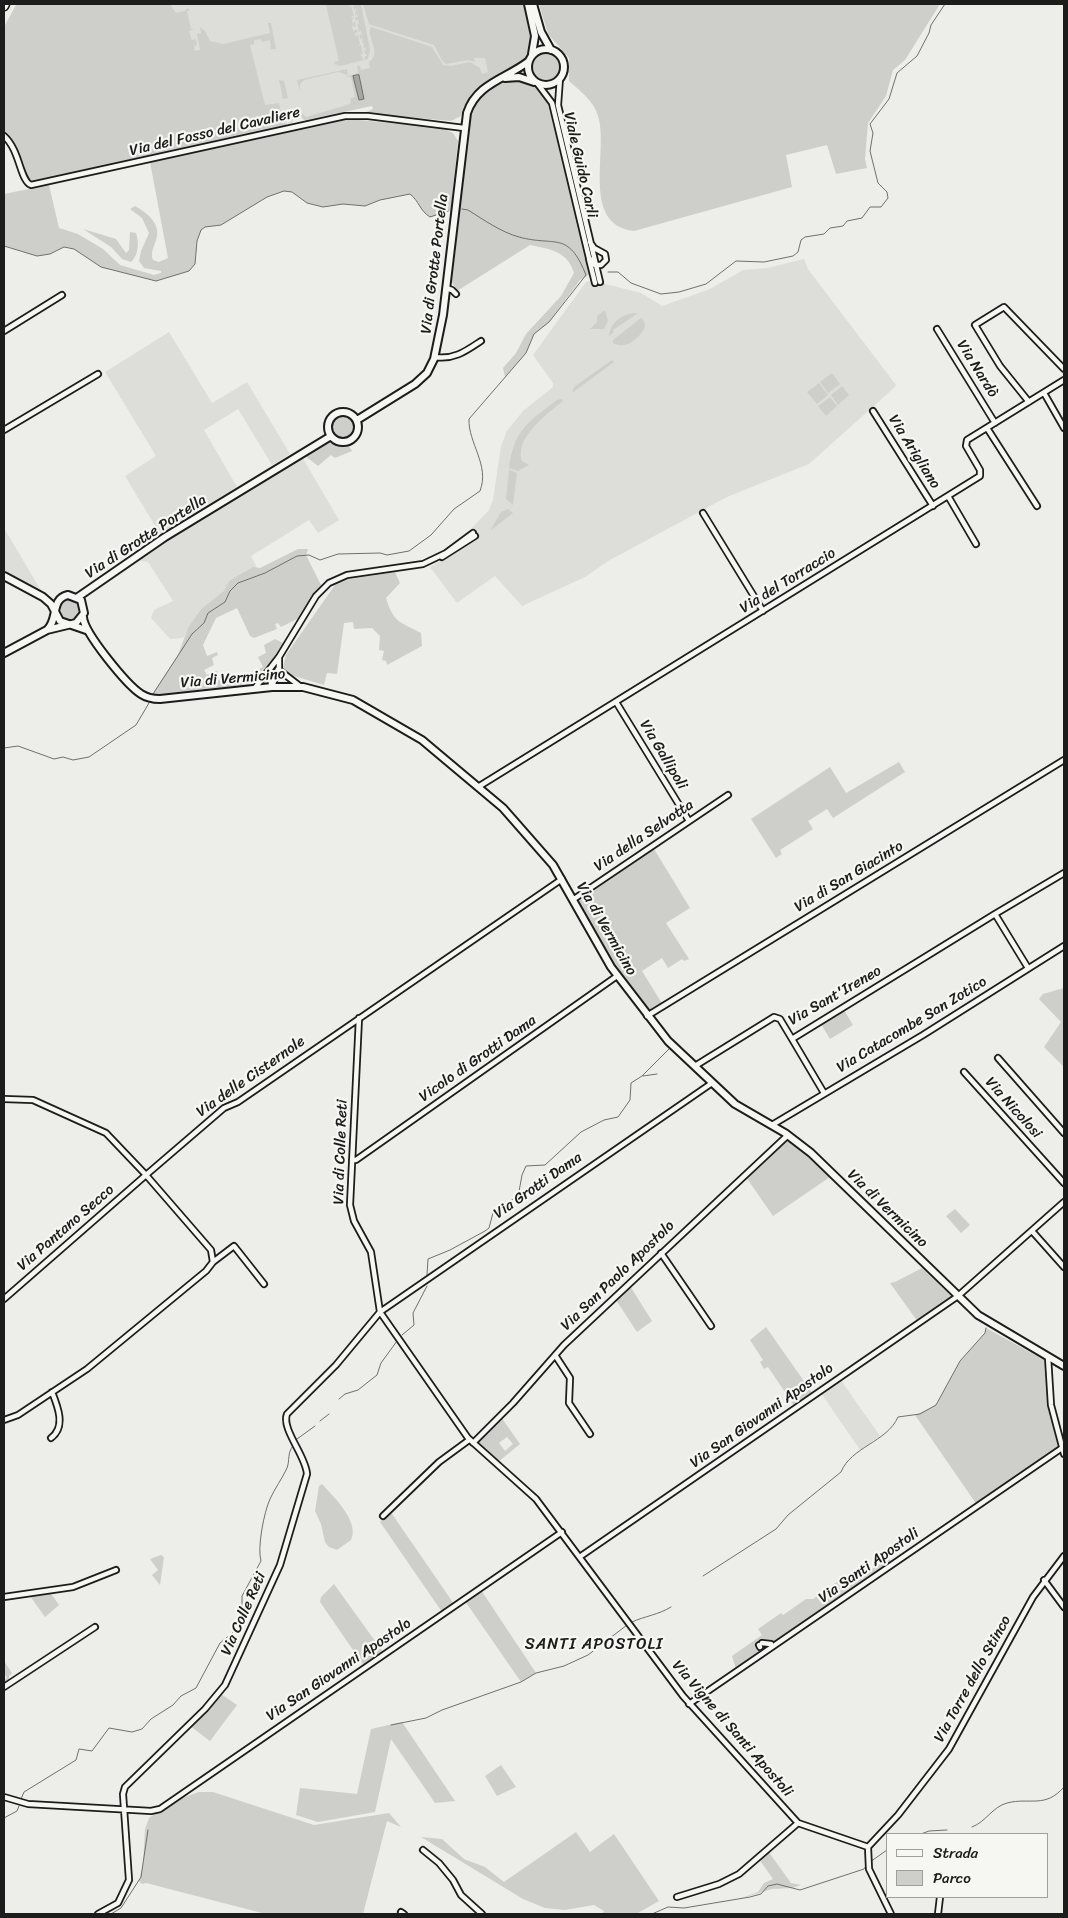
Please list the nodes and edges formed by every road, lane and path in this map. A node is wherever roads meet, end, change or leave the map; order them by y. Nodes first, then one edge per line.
1 (528, 4) edge
2 (533, 4) edge
3 (552, 50) junction
4 (530, 58) junction
5 (560, 78) junction
6 (492, 82) junction
7 (537, 83) junction
8 (464, 128) junction
9 (4, 136) edge
10 (590, 242) junction
11 (589, 258) junction
12 (596, 265) junction
13 (446, 288) junction
14 (456, 294) dead end
15 (62, 295) dead end
16 (937, 329) dead end
17 (4, 331) edge
18 (481, 341) dead end
19 (435, 357) junction
20 (1064, 369) edge
21 (98, 374) dead end
22 (1064, 380) edge
23 (1044, 393) junction
24 (1029, 402) junction
25 (873, 411) dead end
26 (357, 420) junction
27 (995, 423) junction
28 (987, 428) junction
29 (1064, 428) edge
30 (4, 430) edge
31 (331, 436) junction
32 (948, 496) junction
33 (933, 506) junction
34 (1037, 506) dead end
35 (703, 513) dead end
36 (474, 534) dead end
37 (976, 544) dead end
38 (4, 576) edge
39 (64, 596) junction
40 (43, 597) junction
41 (78, 597) junction
42 (763, 611) junction
43 (55, 612) junction
44 (82, 617) junction
45 (68, 624) junction
46 (47, 630) junction
47 (86, 630) junction
48 (4, 653) edge
49 (279, 657) junction
50 (278, 665) junction
51 (268, 672) junction
52 (272, 687) junction
53 (301, 687) junction
54 (255, 688) junction
55 (616, 702) junction
56 (1064, 760) edge
57 (478, 787) junction
58 (728, 795) dead end
59 (689, 821) junction
60 (1064, 873) edge
61 (562, 879) junction
62 (574, 899) junction
63 (995, 914) junction
64 (1064, 946) edge
65 (1028, 968) junction
66 (617, 976) junction
67 (648, 1016) junction
68 (359, 1018) junction
69 (792, 1039) junction
70 (998, 1058) dead end
71 (695, 1066) junction
72 (964, 1072) dead end
73 (712, 1083) junction
74 (824, 1093) junction
75 (4, 1099) edge
76 (772, 1125) junction
77 (1064, 1133) edge
78 (788, 1135) junction
79 (352, 1160) junction
80 (146, 1176) junction
81 (1064, 1183) edge
82 (1063, 1206) edge
83 (1032, 1231) junction
84 (662, 1253) junction
85 (213, 1262) junction
86 (1064, 1267) edge
87 (264, 1284) dead end
88 (958, 1296) junction
89 (4, 1299) edge
90 (380, 1312) junction
91 (711, 1326) dead end
92 (555, 1355) junction
93 (1048, 1357) junction
94 (1064, 1366) edge
95 (52, 1392) junction
96 (4, 1420) edge
97 (590, 1434) dead end
98 (51, 1438) dead end
99 (471, 1441) junction
100 (1062, 1448) junction
101 (1064, 1454) edge
102 (383, 1516) dead end
103 (562, 1532) junction
104 (581, 1556) junction
105 (1064, 1556) edge
106 (116, 1570) dead end
107 (1044, 1580) junction
108 (4, 1597) edge
109 (1064, 1607) edge
110 (95, 1627) dead end
111 (4, 1687) edge
112 (690, 1704) junction
113 (4, 1797) edge
114 (124, 1808) junction
115 (798, 1823) junction
116 (868, 1847) junction
117 (423, 1850) dead end
118 (677, 1897) dead end
119 (940, 1898) edge
120 (98, 1914) edge
121 (482, 1914) edge
122 (891, 1914) edge
123 (938, 1914) edge

1 - 4 main road
2 - 3 main road
3 - 4 main road
3 - 5 main road
4 - 6 main road, Via di Grotte Portella
4 - 7 main road
5 - 7 main road
5 - 10 street, Viale Guido Carli
6 - 7 main road
6 - 8 main road, Via di Grotte Portella
7 - 11 street, Viale Guido Carli
8 - 9 street, Via del Fosso del Cavaliere
8 - 13 main road, Via di Grotte Portella
10 - 12 street, Viale Guido Carli
10 - 12 street, Viale Guido Carli
11 - 12 street
11 - 12 street, Viale Guido Carli
13 - 14 street
13 - 19 main road, Via di Grotte Portella
15 - 17 street
16 - 27 street, Via Nardò
18 - 19 street
19 - 26 main road, Via di Grotte Portella
20 - 24 street
21 - 30 street
22 - 23 street, Via del Torraccio
23 - 24 street, Via del Torraccio
23 - 29 street
24 - 27 street, Via del Torraccio
25 - 33 street, Via Arigliano
26 - 31 main road
26 - 31 main road
27 - 28 street, Via del Torraccio
28 - 32 street, Via del Torraccio
28 - 34 street
31 - 41 main road, Via di Grotte Portella
32 - 33 street, Via del Torraccio
32 - 37 street
33 - 42 street, Via del Torraccio
35 - 42 street
36 - 49 street
38 - 40 main road
39 - 40 main road
39 - 41 main road
39 - 43 main road
40 - 43 main road
41 - 44 main road
42 - 55 street, Via del Torraccio
43 - 45 main road
43 - 46 main road
44 - 45 main road
44 - 47 main road, Via di Vermicino
45 - 46 main road
45 - 47 main road
46 - 48 main road
47 - 54 main road, Via di Vermicino
49 - 50 street
49 - 51 street
50 - 52 street
50 - 53 street
51 - 52 street
51 - 54 street
52 - 53 main road, Via di Vermicino
52 - 54 main road, Via di Vermicino
53 - 57 main road, Via di Vermicino
55 - 57 street, Via del Torraccio
55 - 59 street, Via Gallipoli
56 - 67 street, Via di San Giacinto
57 - 61 main road, Via di Vermicino
58 - 59 street, Via della Selvotta
59 - 62 street, Via della Selvotta
60 - 63 street, Via Sant'Ireneo
61 - 62 main road, Via di Vermicino
61 - 68 street, Via delle Cisternole
62 - 66 main road, Via di Vermicino
63 - 65 street
63 - 69 street, Via Sant'Ireneo
64 - 65 street, Via Catacombe San Zotico
65 - 74 street, Via Catacombe San Zotico
66 - 67 main road, Via di Vermicino
66 - 79 street, Vicolo di Grotti Dama
67 - 71 main road, Via di Vermicino
68 - 79 street, Via di Colle Reti
68 - 80 street, Via delle Cisternole
69 - 71 street, Via Sant'Ireneo
69 - 74 street
70 - 77 street
71 - 73 main road, Via di Vermicino
72 - 81 street, Via Nicolosi
73 - 76 main road, Via di Vermicino
73 - 90 street, Via Grotti Dama
74 - 76 street, Via Catacombe San Zotico
75 - 80 street
76 - 78 main road, Via di Vermicino
78 - 84 street, Via San Paolo Apostolo
78 - 88 main road, Via di Vermicino
79 - 90 street, Via di Colle Reti
80 - 85 street
80 - 89 street, Via Pantano Secco
82 - 83 street
83 - 86 street
83 - 88 street
84 - 91 street
84 - 92 street, Via San Paolo Apostolo
85 - 87 street
85 - 95 street
88 - 93 main road, Via di Vermicino
88 - 104 street, Via San Giovanni Apostolo
90 - 99 street, Via Vigne di Santi Apostoli
90 - 114 street, Via Colle Reti
92 - 97 street
92 - 99 street, Via San Paolo Apostolo
93 - 94 main road, Via di Vermicino
93 - 100 street
95 - 96 street
95 - 98 street
99 - 102 street, Via San Paolo Apostolo
99 - 103 street, Via Vigne di Santi Apostoli
100 - 101 street
100 - 112 street, Via Santi Apostoli
103 - 104 street, Via Vigne di Santi Apostoli
103 - 114 street, Via San Giovanni Apostolo
104 - 112 street, Via Vigne di Santi Apostoli
105 - 107 street, Via Torre dello Stinco
106 - 108 street
107 - 109 street
107 - 116 street, Via Torre dello Stinco
110 - 111 street
112 - 115 street, Via Vigne di Santi Apostoli
113 - 114 street
114 - 120 street, Via Colle Reti
115 - 116 street, Via Vigne di Santi Apostoli
115 - 118 street
116 - 122 street
117 - 121 street
119 - 123 street

